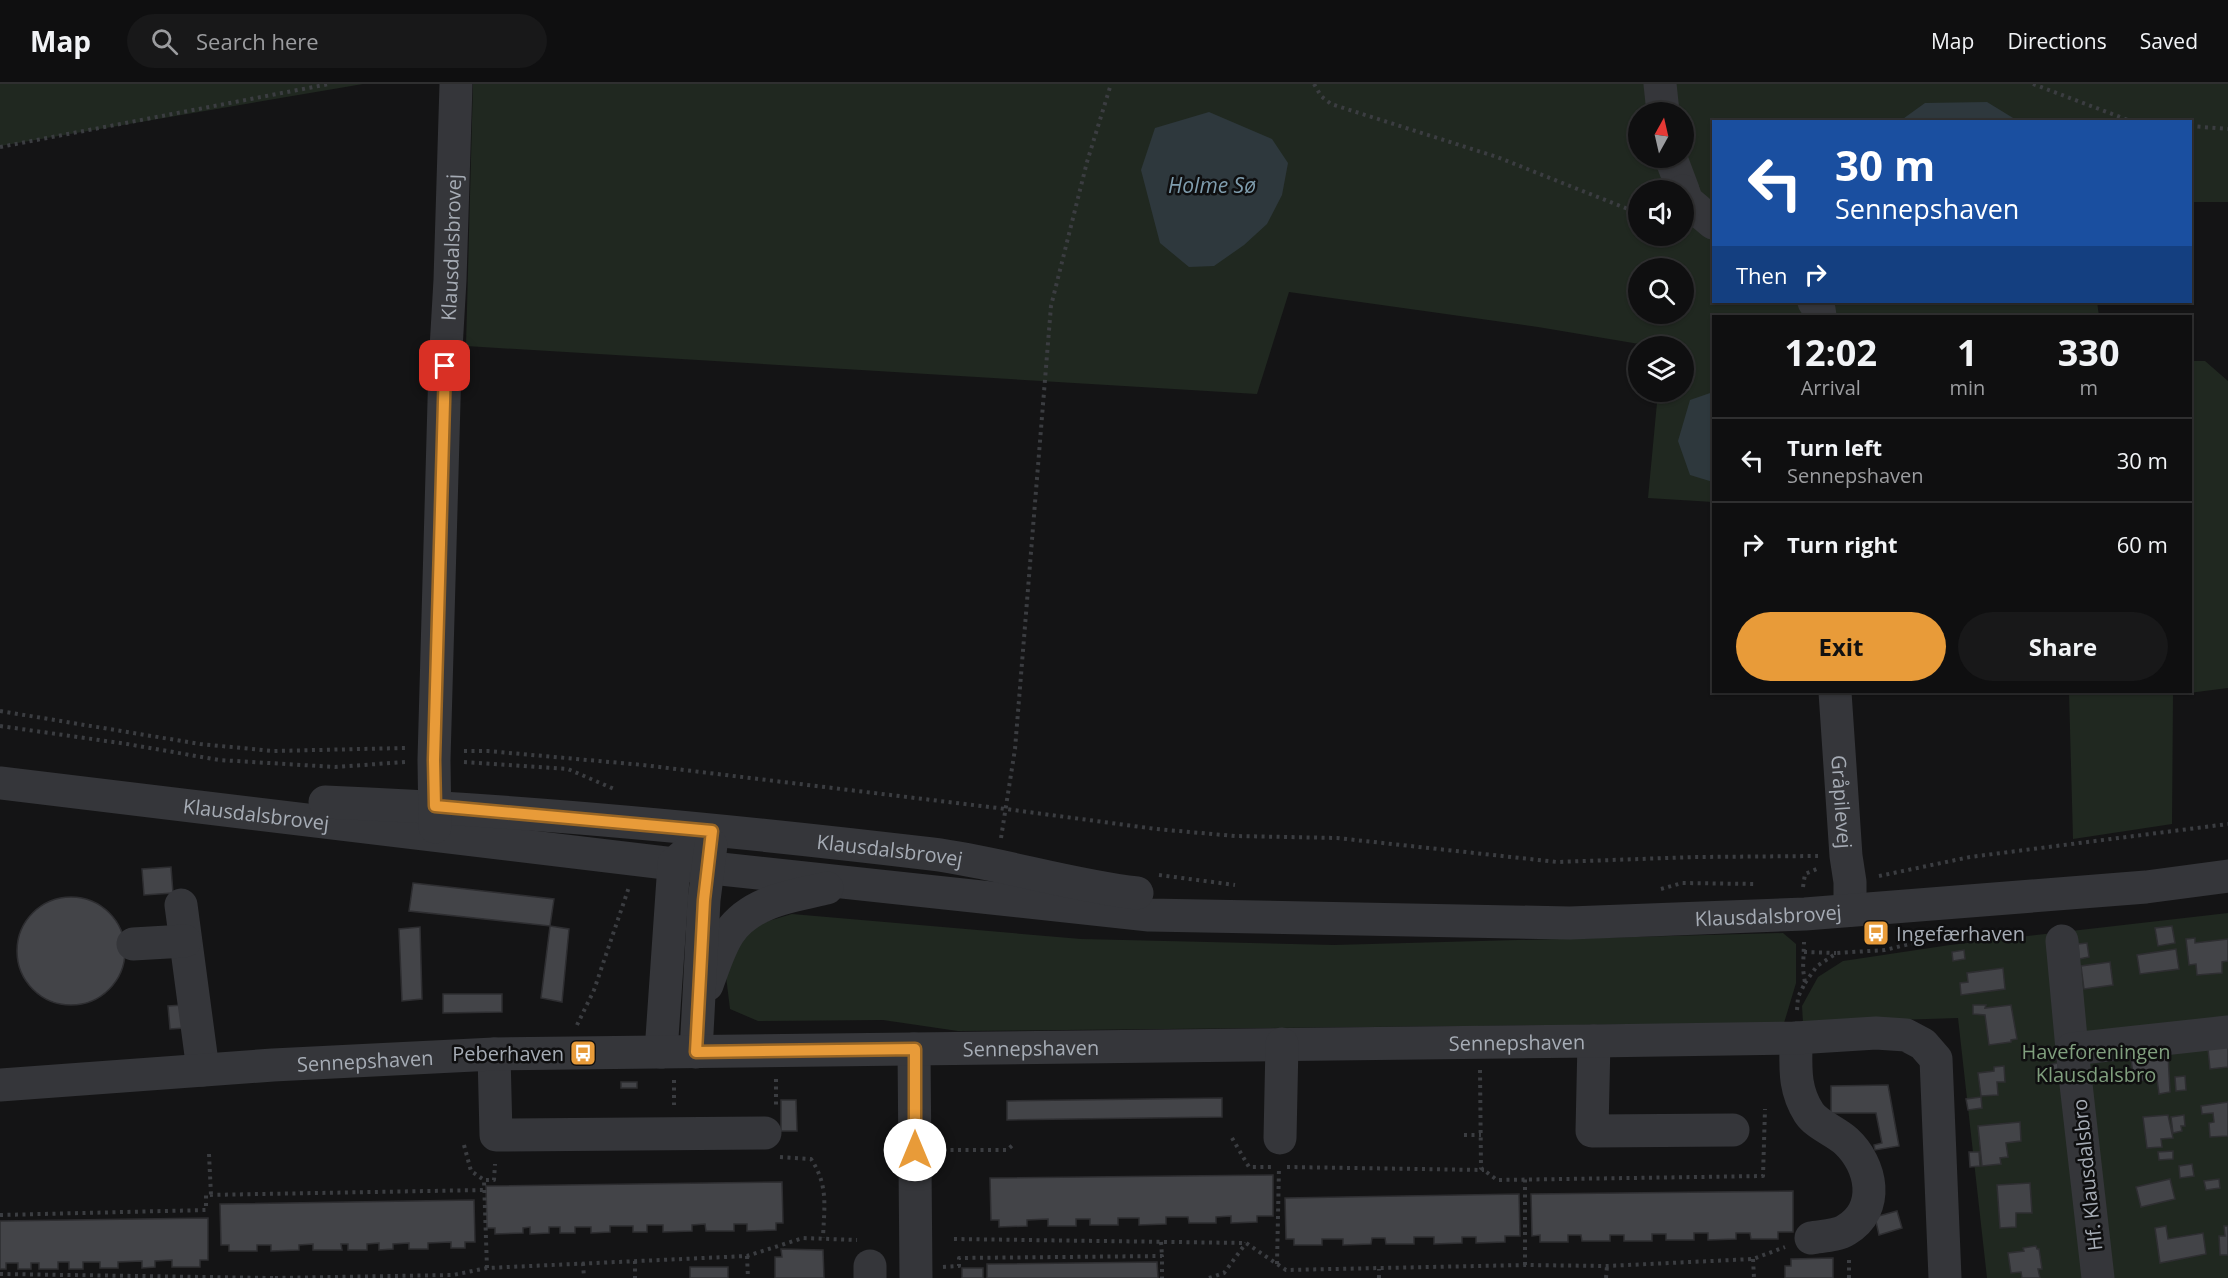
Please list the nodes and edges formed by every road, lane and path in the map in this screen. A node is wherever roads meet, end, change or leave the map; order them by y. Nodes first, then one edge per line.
1 (329, 84) edge
2 (456, 84) edge
3 (1112, 84) edge
4 (1314, 84) edge
5 (1660, 84) edge
6 (2032, 84) edge
7 (1662, 102) edge
8 (2128, 120) edge
9 (2192, 126) edge
10 (2228, 129) edge
11 (0, 147) edge
12 (1694, 207) edge
13 (1628, 209) edge
14 (1712, 223) edge
15 (1835, 693) edge
16 (0, 711) edge
17 (0, 726) edge
18 (434, 755) junction
19 (0, 783) edge
20 (620, 792) dead end
21 (1006, 808) junction
22 (435, 821) junction
23 (2228, 825) edge
24 (712, 831) junction
25 (999, 848) dead end
26 (674, 864) junction
27 (708, 867) junction
28 (1149, 874) dead end
29 (2228, 876) edge
30 (632, 880) dead end
31 (849, 883) junction
32 (1849, 883) junction
33 (1759, 884) dead end
34 (1792, 885) dead end
35 (1243, 886) dead end
36 (1654, 891) dead end
37 (181, 905) dead end
38 (1342, 918) junction
39 (185, 941) junction
40 (2062, 941) dead end
41 (133, 944) dead end
42 (1804, 952) dead end
43 (1837, 953) dead end
44 (698, 1006) junction
45 (2228, 1032) edge
46 (1796, 1038) junction
47 (1594, 1041) junction
48 (1282, 1044) junction
49 (915, 1049) junction
50 (2072, 1049) junction
51 (776, 1051) junction
52 (677, 1052) junction
53 (574, 1053) junction
54 (494, 1054) junction
55 (203, 1070) junction
56 (0, 1085) edge
57 (1799, 1093) junction
58 (773, 1130) junction
59 (1733, 1130) joint
60 (675, 1134) junction
61 (496, 1135) junction
62 (1464, 1135) dead end
63 (1481, 1135) dead end
64 (1232, 1138) dead end
65 (1015, 1143) dead end
66 (464, 1145) dead end
67 (915, 1150) junction
68 (1279, 1152) junction
69 (209, 1154) dead end
70 (1484, 1170) dead end
71 (1525, 1179) dead end
72 (484, 1180) junction
73 (484, 1190) junction
74 (211, 1195) junction
75 (0, 1215) edge
76 (823, 1238) junction
77 (1810, 1238) joint
78 (954, 1239) dead end
79 (1161, 1242) junction
80 (1246, 1243) junction
81 (747, 1256) junction
82 (1162, 1256) junction
83 (1019, 1258) junction
84 (1753, 1259) junction
85 (635, 1261) junction
86 (866, 1261) edge
87 (584, 1263) junction
88 (1020, 1264) dead end
89 (1277, 1264) junction
90 (1525, 1265) junction
91 (1607, 1266) junction
92 (487, 1268) junction
93 (1379, 1269) junction
94 (916, 1273) edge
95 (0, 1274) edge
96 (379, 1277) edge
97 (275, 1278) edge
98 (584, 1278) edge
99 (635, 1278) edge
100 (748, 1278) edge
101 (1162, 1278) edge
102 (1209, 1278) edge
103 (1379, 1278) edge
104 (1606, 1278) edge
105 (1754, 1278) edge
106 (1945, 1278) edge
107 (2098, 1278) edge

1 - 11 path
2 - 18 street, Klausdalsbrovej
3 - 21 path
4 - 13 path
5 - 7 street
6 - 8 path
9 - 10 path
12 - 14 street
15 - 32 street, Gråpilevej
16 - 18 path
17 - 18 path
18 - 20 path
18 - 21 path
18 - 22 street, Klausdalsbrovej
19 - 22 street, Klausdalsbrovej
21 - 25 path
21 - 32 path
22 - 24 street, Klausdalsbrovej
22 - 26 street, Klausdalsbrovej
23 - 32 path
24 - 26 street
24 - 27 street
24 - 38 street, Klausdalsbrovej
26 - 27 street, Klausdalsbrovej
26 - 52 street
27 - 31 street, Klausdalsbrovej
27 - 44 street
28 - 35 path
29 - 32 street, Klausdalsbrovej
30 - 53 path
31 - 38 street, Klausdalsbrovej
31 - 44 street
32 - 34 path
32 - 38 street, Klausdalsbrovej
33 - 36 path
37 - 39 street
39 - 41 street
39 - 55 street
40 - 50 street, Hf. Klausdalsbro
42 - 43 path
44 - 52 street
45 - 50 street
46 - 47 street, Sennepshaven
46 - 57 street
46 - 106 street
47 - 48 street, Sennepshaven
47 - 59 street
48 - 49 street, Sennepshaven
48 - 68 street
49 - 51 street, Sennepshaven
49 - 67 street
50 - 107 street, Hf. Klausdalsbro
51 - 52 street, Sennepshaven
51 - 58 path
52 - 53 street, Sennepshaven
52 - 60 path
53 - 54 street, Sennepshaven
54 - 55 street, Sennepshaven
54 - 61 street
55 - 56 street, Sennepshaven
57 - 59 path
57 - 77 street
58 - 60 street
58 - 76 path
60 - 61 street
61 - 72 path
62 - 63 path
64 - 68 path
65 - 67 path
66 - 72 path
67 - 94 street
68 - 70 path
68 - 89 path
69 - 74 path
71 - 90 path
72 - 73 path
73 - 74 path
73 - 92 path
74 - 75 path
76 - 81 path
76 - 86 path
77 - 84 path
78 - 79 path
79 - 80 path
79 - 82 path
80 - 89 path
80 - 102 path
81 - 85 path
81 - 100 path
82 - 83 path
82 - 101 path
83 - 88 path
83 - 94 path
84 - 91 path
84 - 105 path
85 - 87 path
85 - 99 path
87 - 92 path
87 - 98 path
89 - 93 path
90 - 91 path
90 - 93 path
91 - 104 path
92 - 96 path
93 - 103 path
95 - 97 path
96 - 97 path

